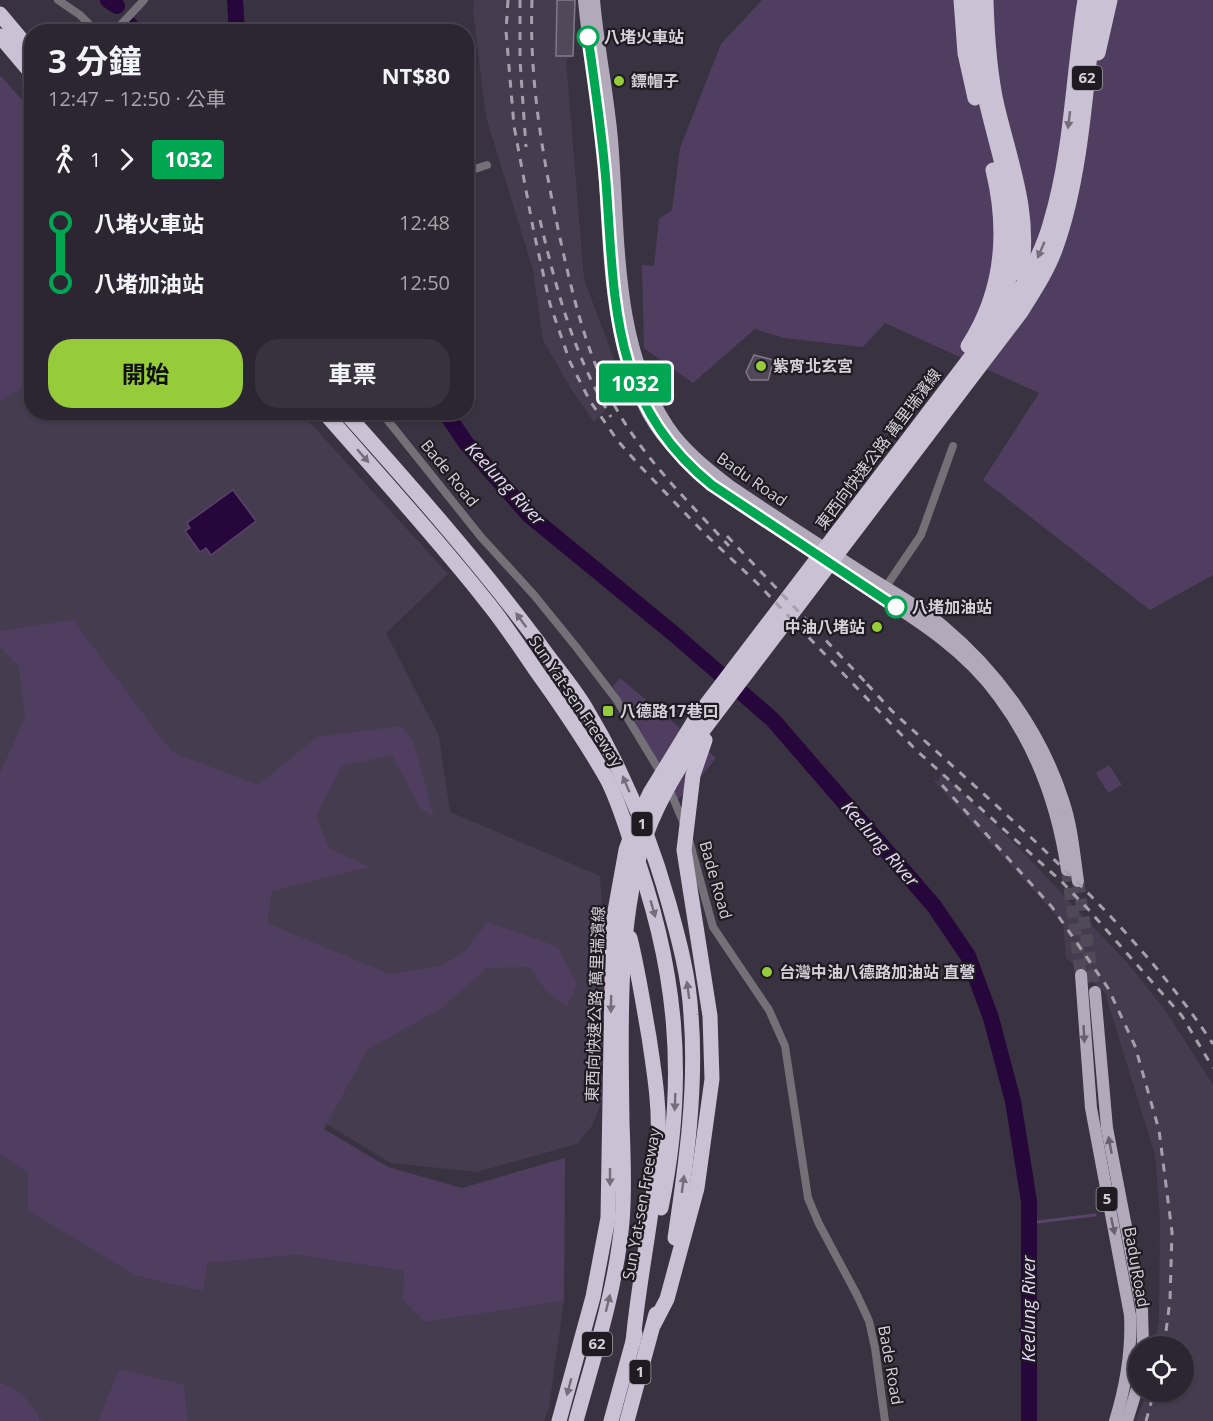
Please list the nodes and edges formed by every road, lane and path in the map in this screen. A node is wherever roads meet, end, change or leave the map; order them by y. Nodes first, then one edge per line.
1 (58, 0) edge
2 (144, 0) edge
3 (584, 0) edge
4 (594, 0) edge
5 (961, 0) edge
6 (974, 0) edge
7 (986, 0) edge
8 (1085, 0) edge
9 (1098, 0) edge
10 (1110, 0) edge
11 (0, 14) edge
12 (89, 24) edge
13 (122, 24) edge
14 (0, 36) edge
15 (24, 42) edge
16 (24, 64) edge
17 (1083, 117) junction
18 (1071, 154) junction
19 (487, 165) dead end
20 (474, 169) edge
21 (977, 370) junction
22 (331, 420) edge
23 (352, 420) edge
24 (387, 420) edge
25 (953, 446) dead end
26 (868, 494) junction
27 (885, 588) junction
28 (1067, 870) tunnel mouth
29 (1078, 881) tunnel mouth
30 (1081, 975) tunnel mouth
31 (1095, 992) tunnel mouth
32 (616, 1120) junction
33 (654, 1324) junction
34 (1143, 1336) edge
35 (633, 1342) junction
36 (1133, 1402) edge
37 (560, 1421) edge
38 (576, 1421) edge
39 (611, 1421) edge
40 (627, 1421) edge
41 (885, 1421) edge
42 (1115, 1421) edge
43 (1127, 1421) edge

1 - 12 street
2 - 13 street
3 - 28 main road, Badu Road
4 - 27 main road, Badu Road
5 - 26 highway
6 - 21 highway
7 - 21 highway
8 -> 18 highway, 東西向快速公路 萬里瑞濱線 / 62
9 - 17 highway, 東西向快速公路 萬里瑞濱線 / 62
10 - 17 highway
11 - 15 highway
14 - 16 highway
17 - 18 highway, 東西向快速公路 萬里瑞濱線 / 62
18 -> 26 highway, 東西向快速公路 萬里瑞濱線 / 62
18 - 32 highway, 東西向快速公路 萬里瑞濱線 / 62
19 - 20 street
21 - 33 highway
21 - 35 highway
22 -> 35 highway, Sun Yat-sen Freeway / 1
33 -> 23 highway, Sun Yat-sen Freeway / 1
24 - 41 street, Bade Road
25 - 27 street
26 -> 32 highway, 東西向快速公路 萬里瑞濱線 / 62
27 - 29 main road, Badu Road
30 -> 42 main road, Badu Road / 5
34 -> 31 main road, Badu Road / 5
32 -> 37 highway, 東西向快速公路 萬里瑞濱線 / 62
38 -> 32 highway, 東西向快速公路 萬里瑞濱線 / 62
33 - 40 highway, Sun Yat-sen Freeway / 1
35 - 39 highway, Sun Yat-sen Freeway / 1
36 - 43 main road

